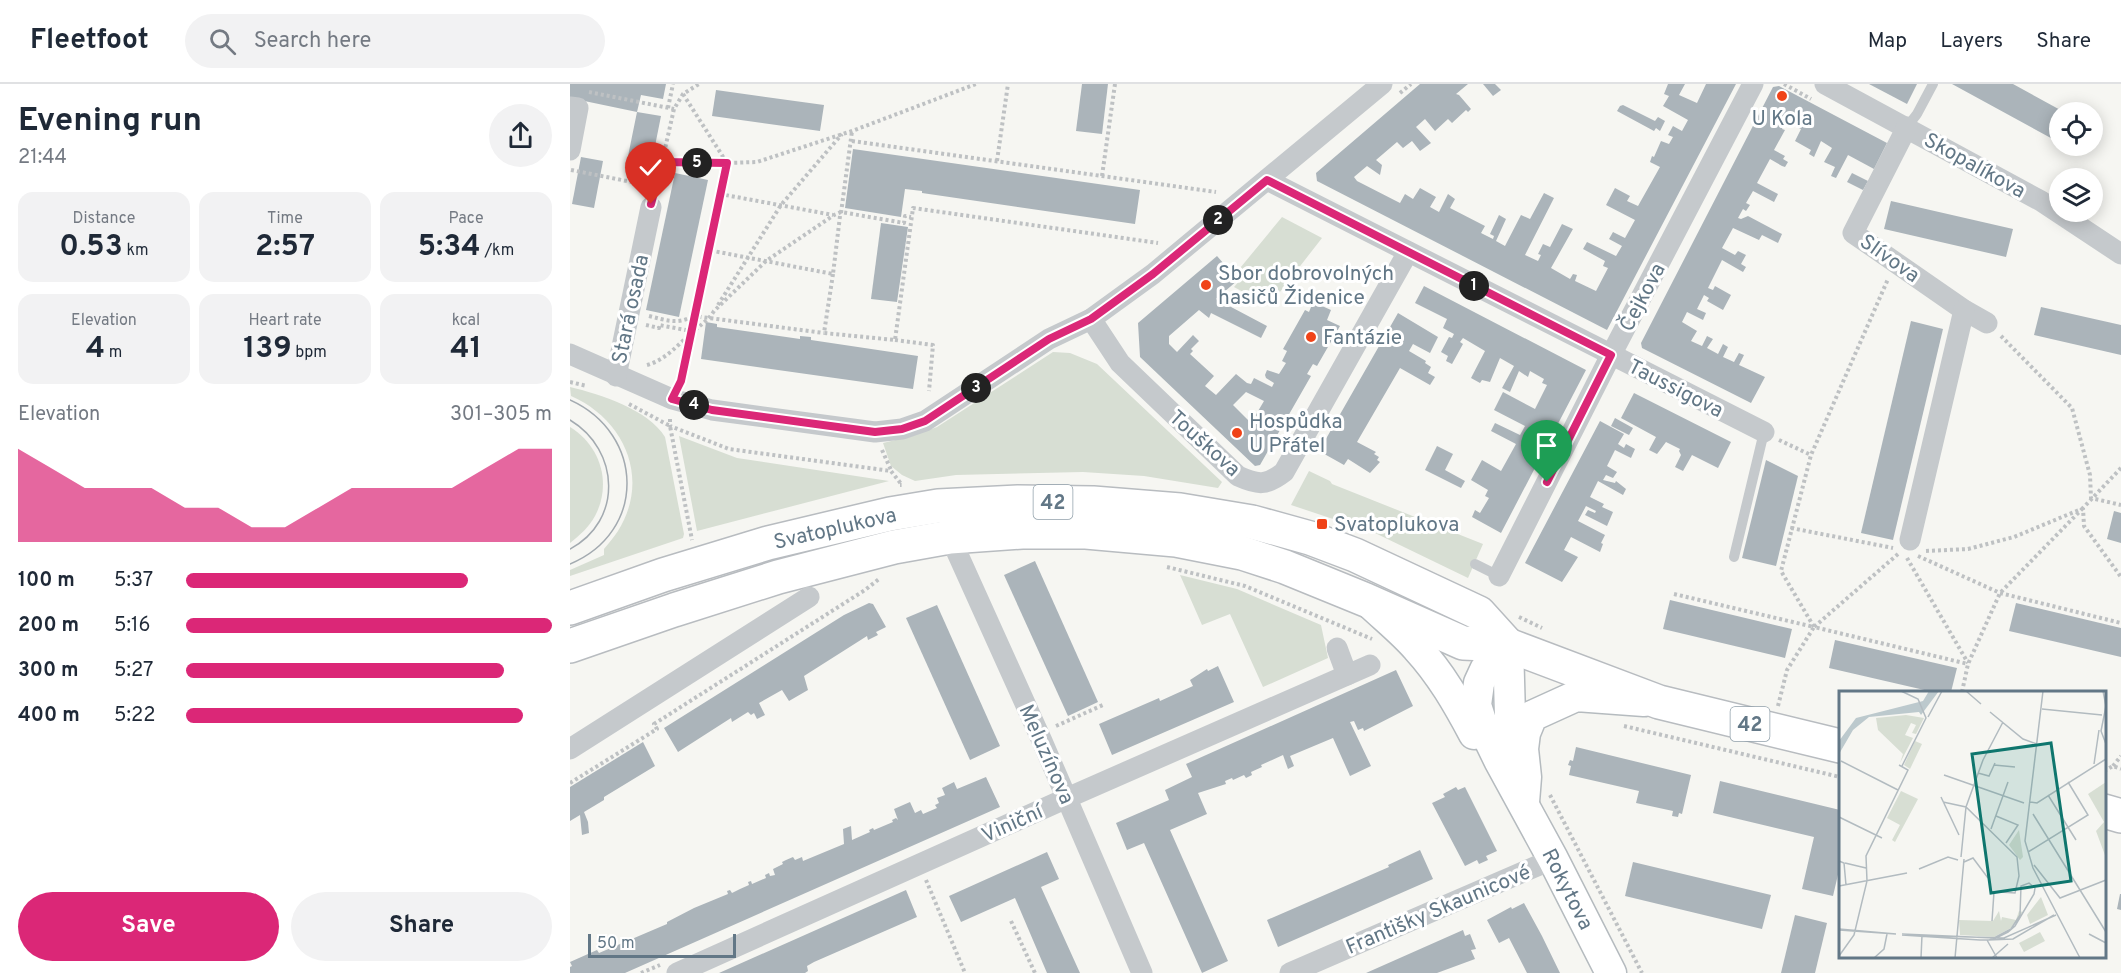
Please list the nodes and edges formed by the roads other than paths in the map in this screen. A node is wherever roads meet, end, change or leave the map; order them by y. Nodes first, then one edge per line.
1 (1753, 84) edge
2 (1825, 84) edge
3 (1933, 84) edge
4 (1388, 91) edge
5 (576, 99) edge
6 (1907, 127) junction
7 (570, 150) edge
8 (1267, 180) junction
9 (653, 197) road end
10 (1407, 252) junction
11 (2121, 254) edge
12 (1964, 310) junction
13 (1091, 319) junction
14 (1987, 322) road end
15 (570, 354) edge
16 (1611, 355) junction
17 (616, 376) junction
18 (1764, 432) joint
19 (950, 537) junction
20 (1912, 549) road end
21 (1734, 558) dead end
22 (1475, 564) dead end
23 (1499, 576) joint
24 (809, 597) dead end
25 (1366, 600) junction
26 (570, 608) edge
27 (1512, 630) junction
28 (570, 646) edge
29 (1337, 648) dead end
30 (1370, 664) dead end
31 (1347, 675) junction
32 (1659, 702) junction
33 (1839, 746) edge
34 (570, 748) edge
35 (1067, 798) junction
36 (1536, 799) junction
37 (2106, 812) edge
38 (2121, 816) edge
39 (1553, 859) junction
40 (677, 973) edge
41 (1142, 973) edge
42 (1290, 973) edge
43 (1611, 973) edge

1 - 16 street, Čejkova
2 - 6 street, Skopalíkova
3 - 6 lane
4 - 8 street
5 - 7 street
6 - 11 street, Skopalíkova
6 - 12 street, Slívova
8 - 10 street, Taussigova
8 - 13 street
9 - 17 street, Stará osada
10 - 13 street, Touškova
10 - 16 street, Taussigova
12 - 14 street, Slívova
12 - 20 street
13 - 17 street, Stará osada
15 - 17 street, Stará osada
16 - 18 street, Taussigova
16 - 23 street, Čejkova
18 - 21 lane
19 - 25 main road, Svatoplukova / 42
19 - 28 main road, Svatoplukova / 42
19 - 35 street, Meluzínova
22 - 23 lane
24 - 34 street
25 - 27 main road, Svatoplukova / 42
25 - 36 main road
26 - 27 main road, Svatoplukova / 42
27 - 32 main road, Svatoplukova / 42
27 - 36 main road, Rokytova
29 - 31 street
30 - 31 street, Viniční
31 - 35 street, Viniční
32 - 33 main road, Svatoplukova / 42
32 - 36 main road
35 - 40 street, Viniční
35 - 41 street, Meluzínova
36 - 39 main road, Rokytova
37 - 38 main road
39 - 42 street, Františky Skaunicové
39 - 43 main road, Rokytova

